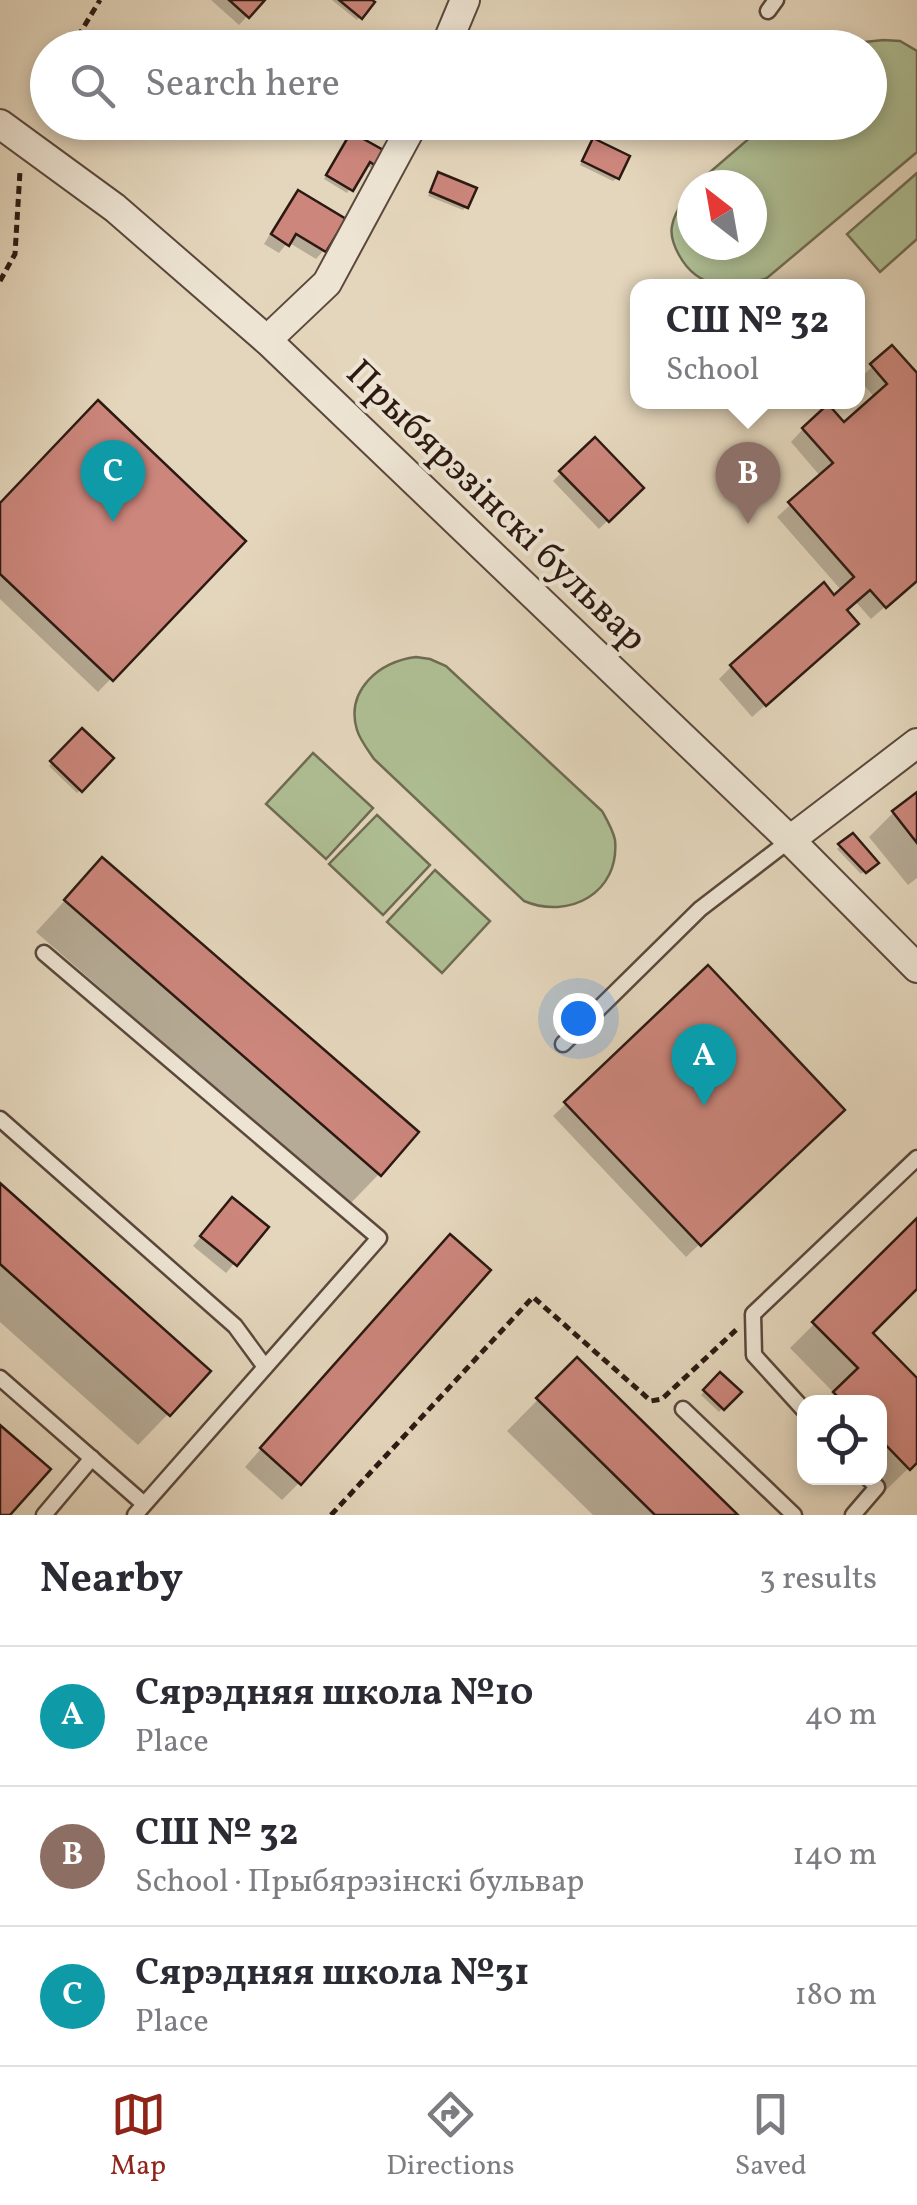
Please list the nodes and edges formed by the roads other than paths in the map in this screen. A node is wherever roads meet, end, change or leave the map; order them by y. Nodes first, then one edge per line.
1 (465, 0) edge
2 (452, 30) edge
3 (0, 124) edge
4 (404, 140) edge
5 (267, 340) junction
6 (917, 743) edge
7 (790, 840) junction
8 (44, 952) dead end
9 (917, 968) edge
10 (564, 1044) dead end
11 (0, 1119) edge
12 (917, 1158) edge
13 (264, 1367) junction
14 (0, 1378) edge
15 (797, 1402) edge
16 (682, 1409) dead end
17 (92, 1458) junction
18 (875, 1485) edge
19 (140, 1510) edge
20 (44, 1515) edge
21 (794, 1515) edge
22 (852, 1515) edge

1 - 2 street
3 - 5 street, Прыбярэзінскі бульвар
4 - 5 street
5 - 7 street, Прыбярэзінскі бульвар
6 - 7 street
7 - 9 street, Прыбярэзінскі бульвар
7 - 10 lane
8 - 13 lane
11 - 13 lane
12 - 15 lane
13 - 19 lane
14 - 17 lane
16 - 21 lane
17 - 19 lane
17 - 20 lane
18 - 22 lane

